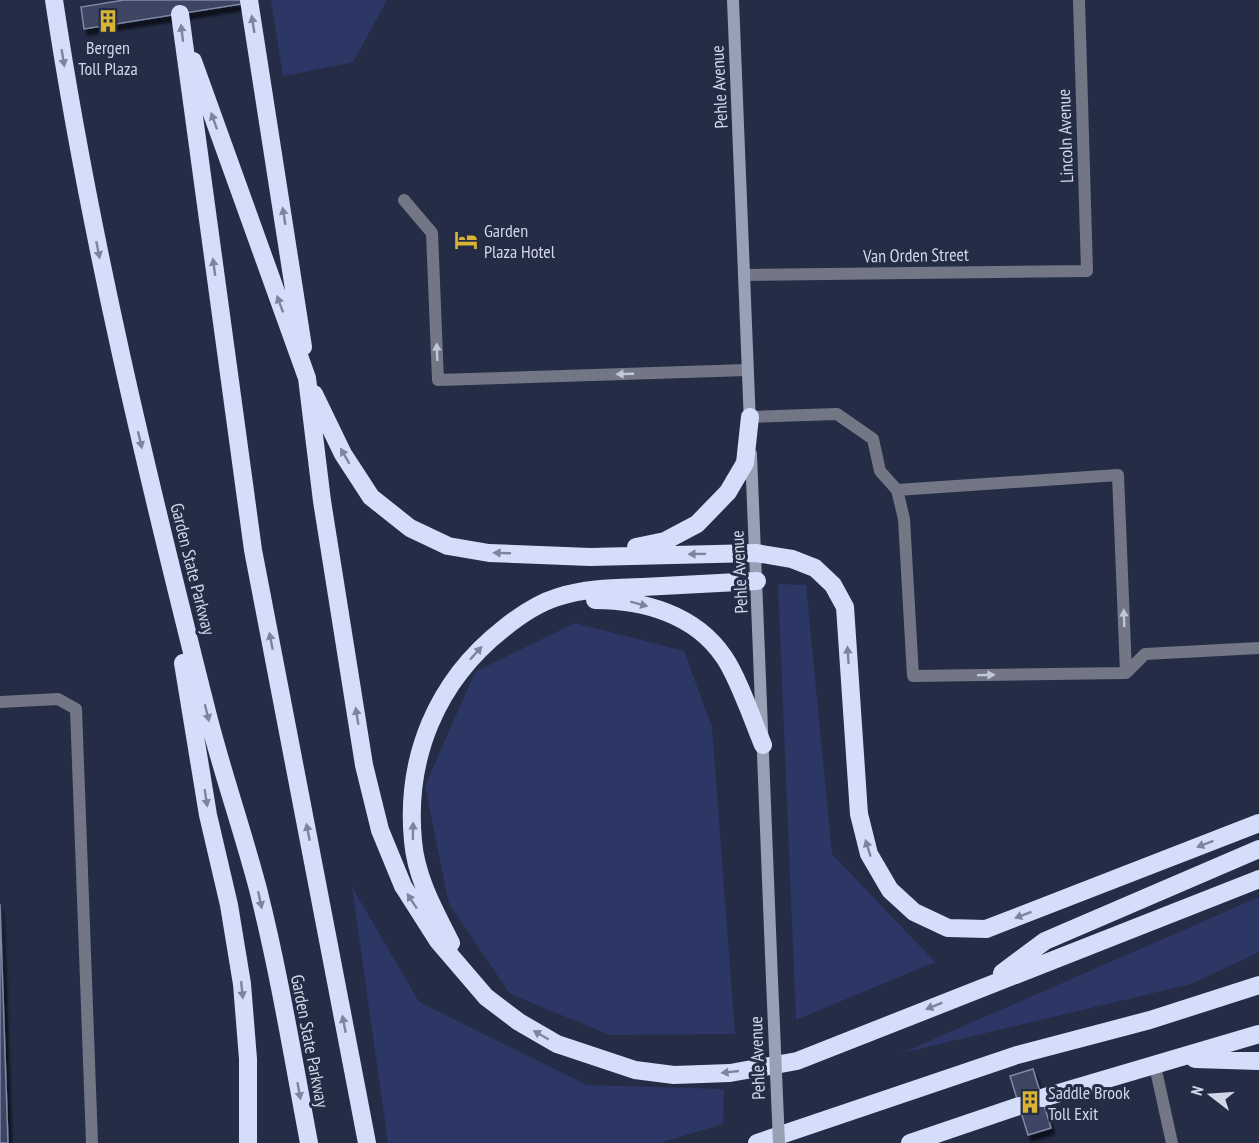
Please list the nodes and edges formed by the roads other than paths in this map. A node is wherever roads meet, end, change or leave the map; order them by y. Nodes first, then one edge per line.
1 (54, 0) edge
2 (249, 0) edge
3 (733, 0) edge
4 (1079, 0) edge
5 (180, 14) dead end
6 (193, 62) dead end
7 (404, 200) dead end
8 (1087, 271) joint
9 (746, 275) junction
10 (747, 370) junction
11 (307, 378) junction
12 (750, 417) junction
13 (897, 490) junction
14 (162, 534) junction
15 (756, 553) junction
16 (590, 557) junction
17 (757, 581) junction
18 (520, 616) junction
19 (1259, 648) edge
20 (1126, 673) junction
21 (0, 702) edge
22 (764, 745) junction
23 (1259, 823) edge
24 (1259, 849) edge
25 (1259, 879) edge
26 (1259, 980) edge
27 (988, 984) junction
28 (1259, 985) edge
29 (1229, 994) junction
30 (486, 997) junction
31 (1259, 1034) edge
32 (1178, 1059) junction
33 (1259, 1061) edge
34 (1155, 1066) junction
35 (1042, 1098) tunnel mouth
36 (1019, 1106) tunnel mouth
37 (914, 1142) edge
38 (92, 1143) edge
39 (248, 1143) edge
40 (309, 1143) edge
41 (367, 1143) edge
42 (757, 1143) edge
43 (779, 1143) edge
44 (1172, 1143) edge

1 -> 14 highway, Garden State Parkway
11 -> 2 highway
3 - 9 street, Pehle Avenue
4 - 8 street, Lincoln Avenue
41 -> 5 highway, Garden State Parkway
11 -> 6 highway
10 -> 7 street
8 - 9 street, Van Orden Street
9 - 10 street, Pehle Avenue
10 - 12 street, Pehle Avenue
16 -> 11 highway
30 -> 11 highway
12 - 13 street
12 - 15 street, Pehle Avenue
12 - 16 highway
13 -> 20 street
20 -> 13 street
14 -> 39 highway
14 -> 40 highway, Garden State Parkway
15 -> 16 highway
15 - 17 street, Pehle Avenue
23 -> 15 highway
17 - 18 highway
17 - 22 street, Pehle Avenue
18 -> 22 highway
30 -> 18 highway
19 - 20 street
21 - 38 street
22 - 43 street, Pehle Avenue, bridge
24 - 27 highway
25 - 27 highway
26 - 29 highway
27 -> 30 highway
28 - 29 highway
29 - 42 highway
31 - 32 highway
32 - 33 highway
32 - 34 highway
34 - 35 highway
34 - 44 street
36 - 37 highway

